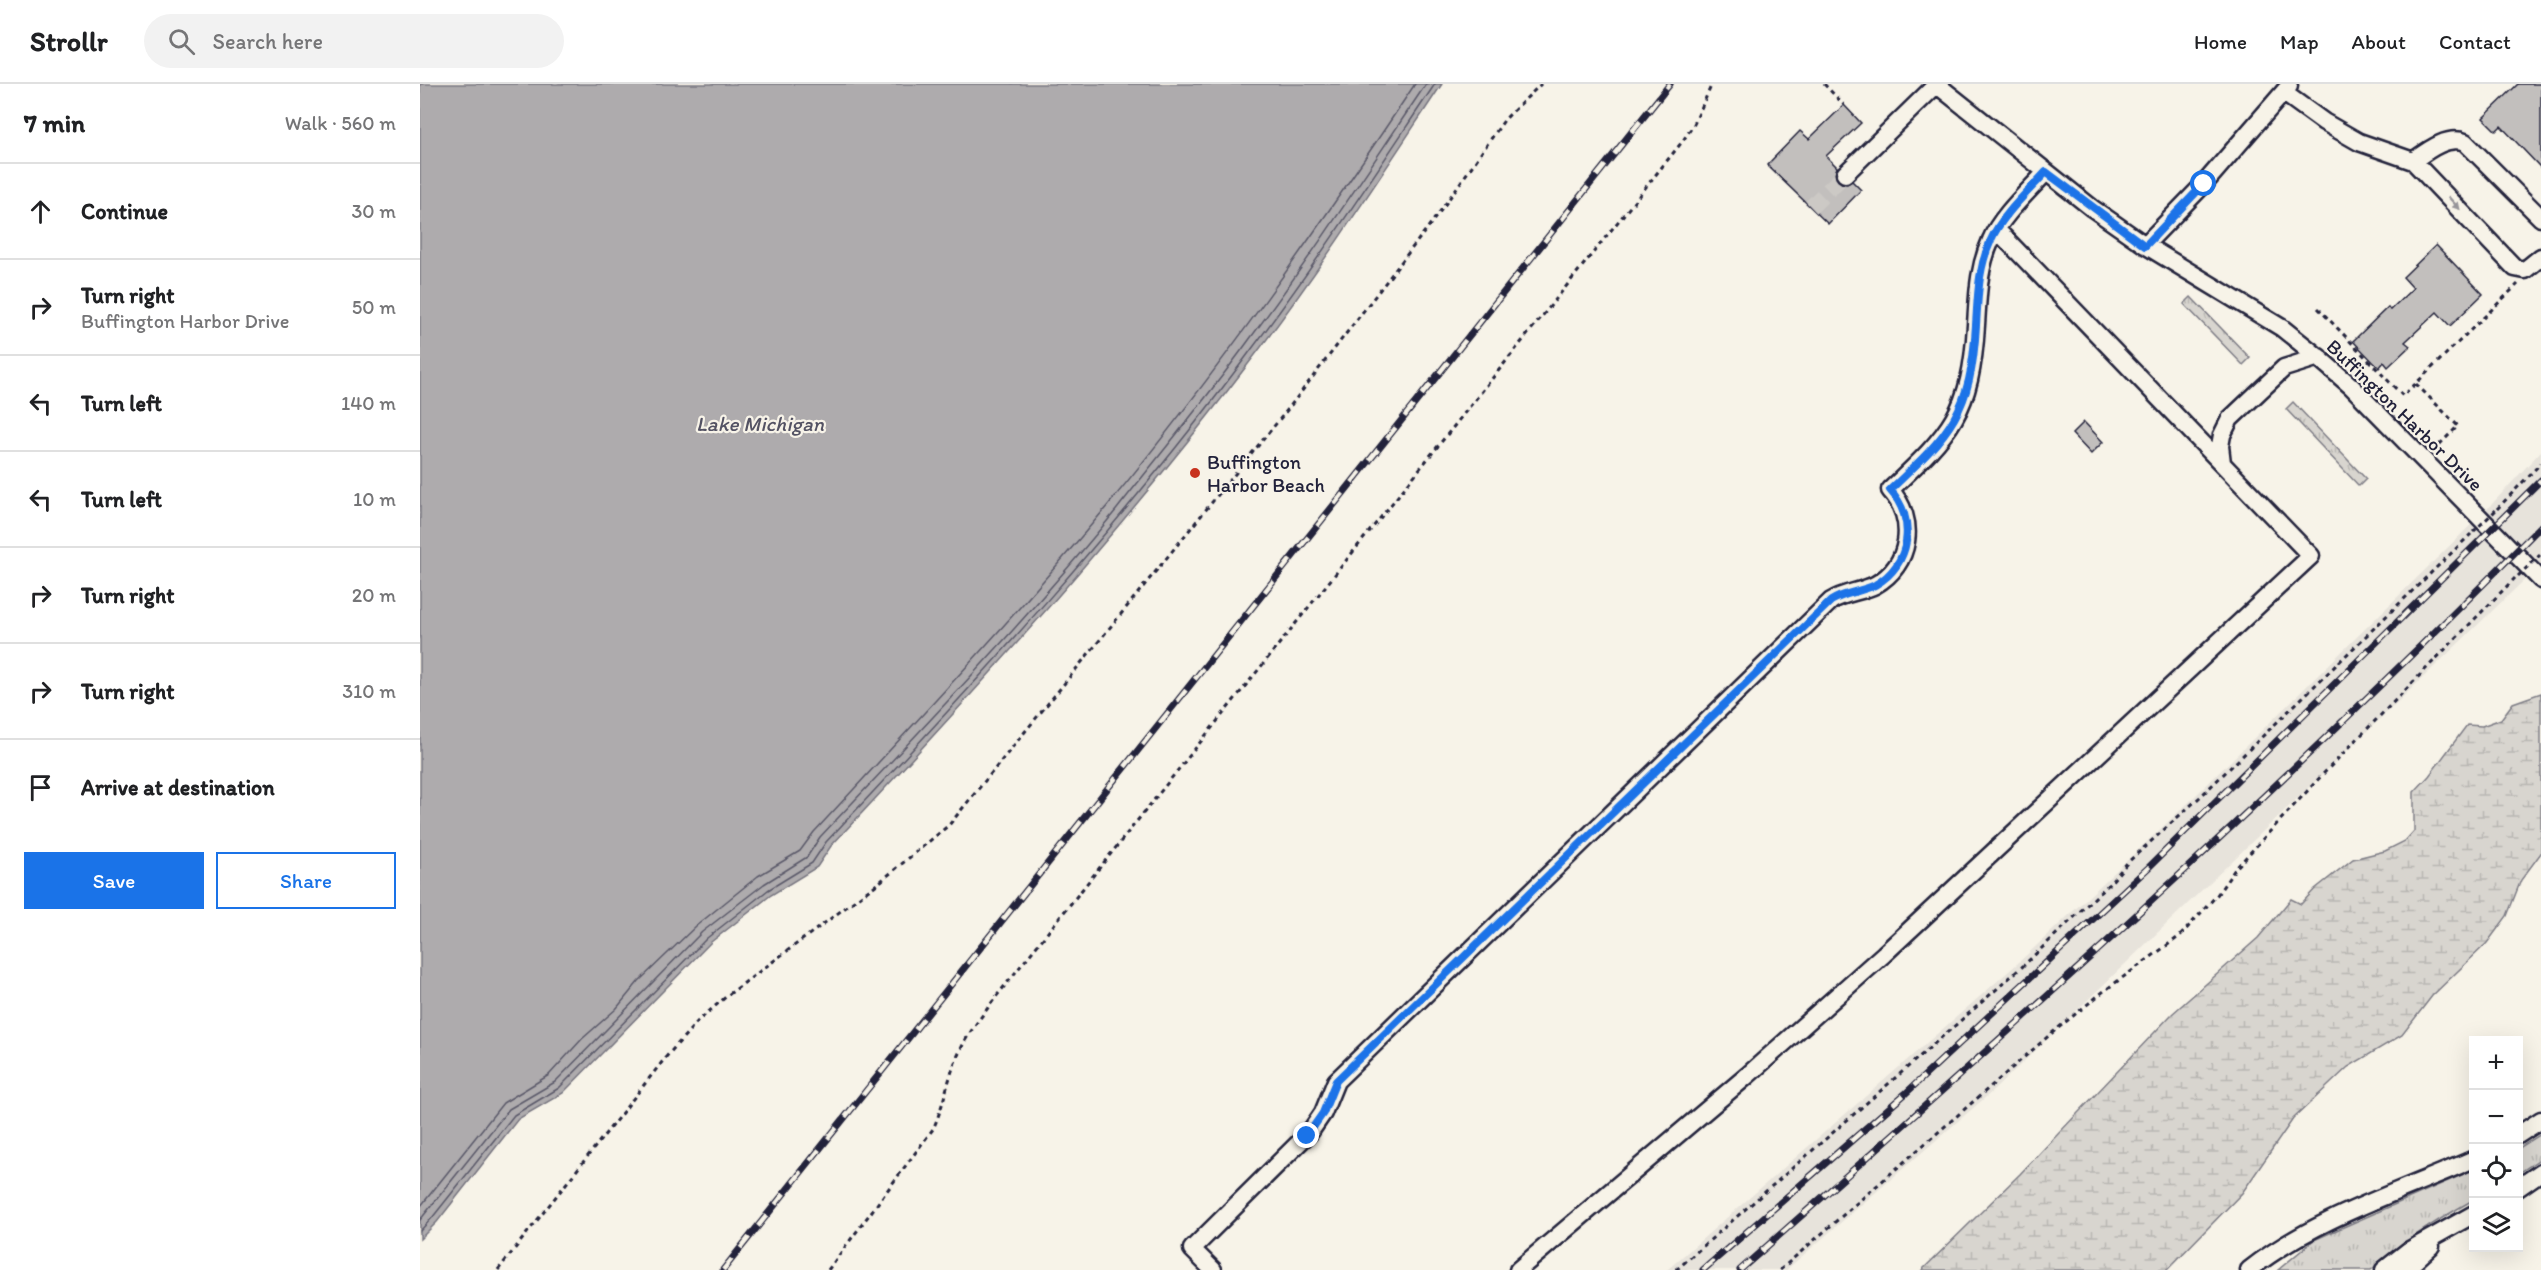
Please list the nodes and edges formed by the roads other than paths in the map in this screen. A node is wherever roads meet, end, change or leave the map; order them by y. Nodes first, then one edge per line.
1 (1937, 84) edge
2 (2287, 88) edge
3 (2413, 161) junction
4 (2046, 172) junction
5 (1845, 174) tunnel mouth
6 (2541, 218) edge
7 (1997, 230) junction
8 (2145, 246) junction
9 (2541, 257) edge
10 (2319, 357) junction
11 (2222, 463) junction
12 (2541, 580) edge
13 (2541, 1120) edge
14 (2523, 1132) edge
15 (2469, 1161) edge
16 (2541, 1172) edge
17 (2523, 1185) edge
18 (2469, 1217) edge
19 (2458, 1224) junction
20 (2294, 1239) junction
21 (1213, 1270) edge
22 (1518, 1270) edge
23 (2249, 1270) edge
24 (2265, 1270) edge
25 (2384, 1270) edge
26 (2405, 1270) edge

1 - 4 street, Buffington Harbor Drive
1 - 5 street
2 - 3 street
2 - 8 street
3 - 6 street
3 -> 9 street
4 - 7 street
4 - 8 street, Buffington Harbor Drive
7 - 11 street
7 - 21 street
8 - 10 street, Buffington Harbor Drive
10 - 11 street
10 - 12 street, Buffington Harbor Drive
11 - 22 street
13 - 14 street
15 - 20 street
16 - 17 street
18 - 19 street
19 - 25 street
19 - 26 street
20 - 23 street
20 - 24 street

